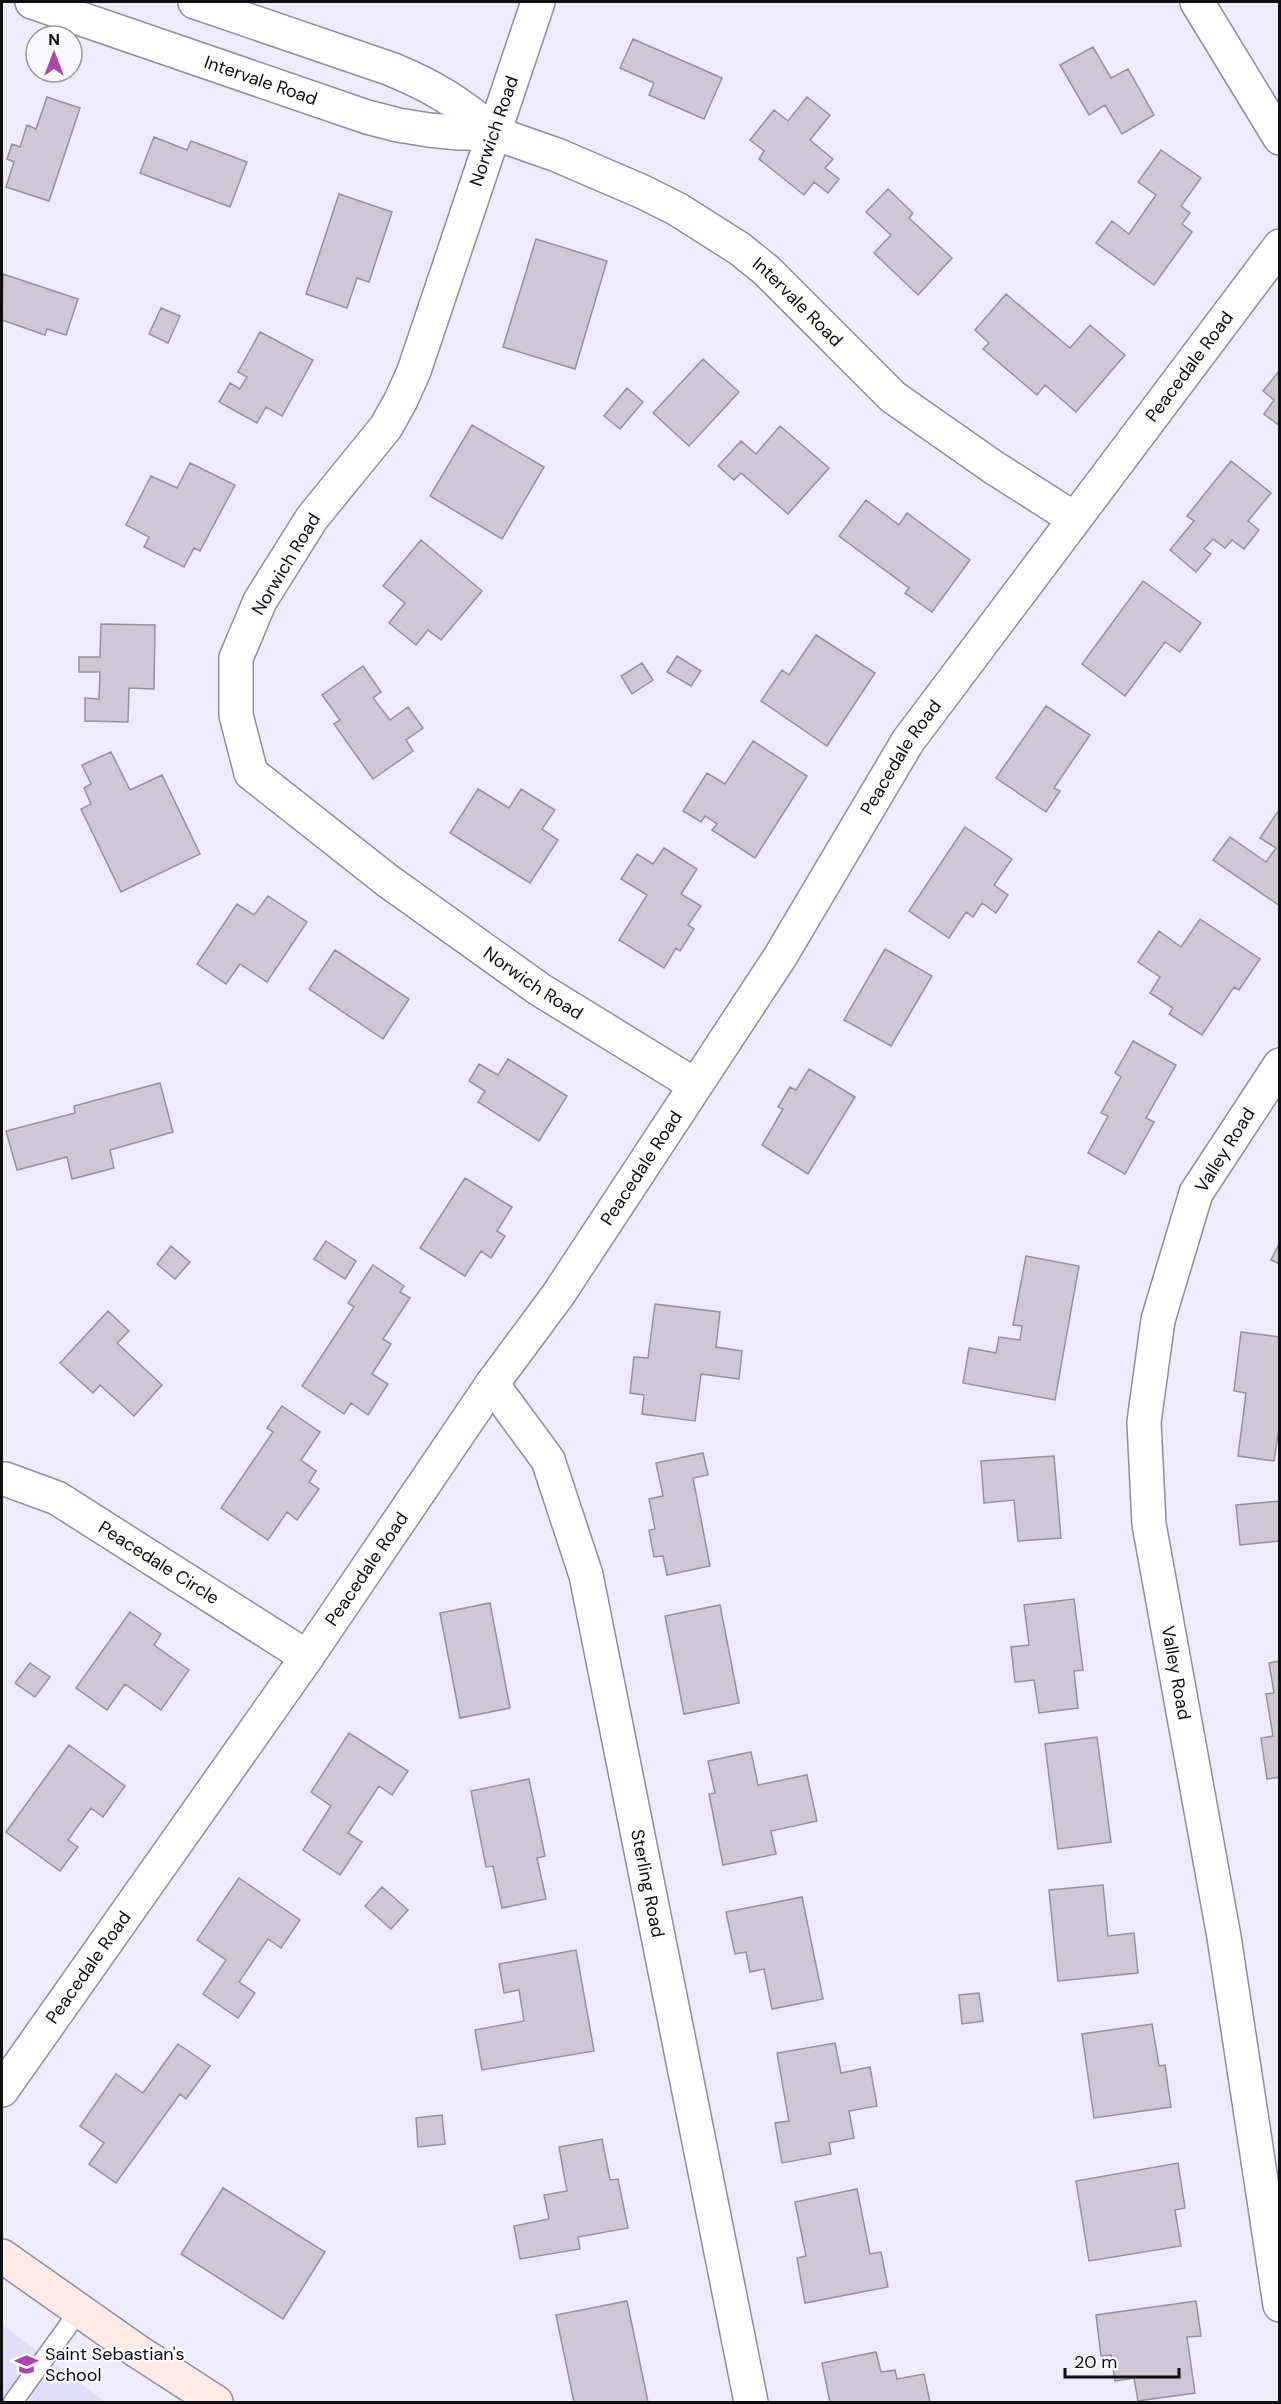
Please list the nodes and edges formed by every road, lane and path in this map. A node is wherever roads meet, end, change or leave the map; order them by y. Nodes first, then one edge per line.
1 (32, 2) edge
2 (195, 2) edge
3 (538, 2) edge
4 (1197, 2) edge
5 (494, 133) junction
6 (1280, 138) edge
7 (1280, 246) edge
8 (1073, 518) junction
9 (1280, 1065) edge
10 (695, 1085) junction
11 (492, 1384) junction
12 (5, 1479) dead end
13 (307, 1657) junction
14 (2, 2090) edge
15 (2, 2256) edge
16 (1280, 2305) edge
17 (79, 2311) junction
18 (21, 2400) edge
19 (216, 2403) edge
20 (751, 2403) edge

1 - 5 street, Intervale Road
2 - 5 street, Intervale Road
3 - 5 street, Norwich Road
4 - 6 street
5 - 8 street, Intervale Road
5 - 10 street, Norwich Road
7 - 8 street, Peacedale Road
8 - 10 street, Peacedale Road
9 - 16 street, Valley Road
10 - 11 street, Peacedale Road
11 - 13 street, Peacedale Road
11 - 20 street, Sterling Road
12 - 13 street, Peacedale Circle
13 - 14 street, Peacedale Road
15 - 17 main road
17 - 18 lane
17 - 19 main road

